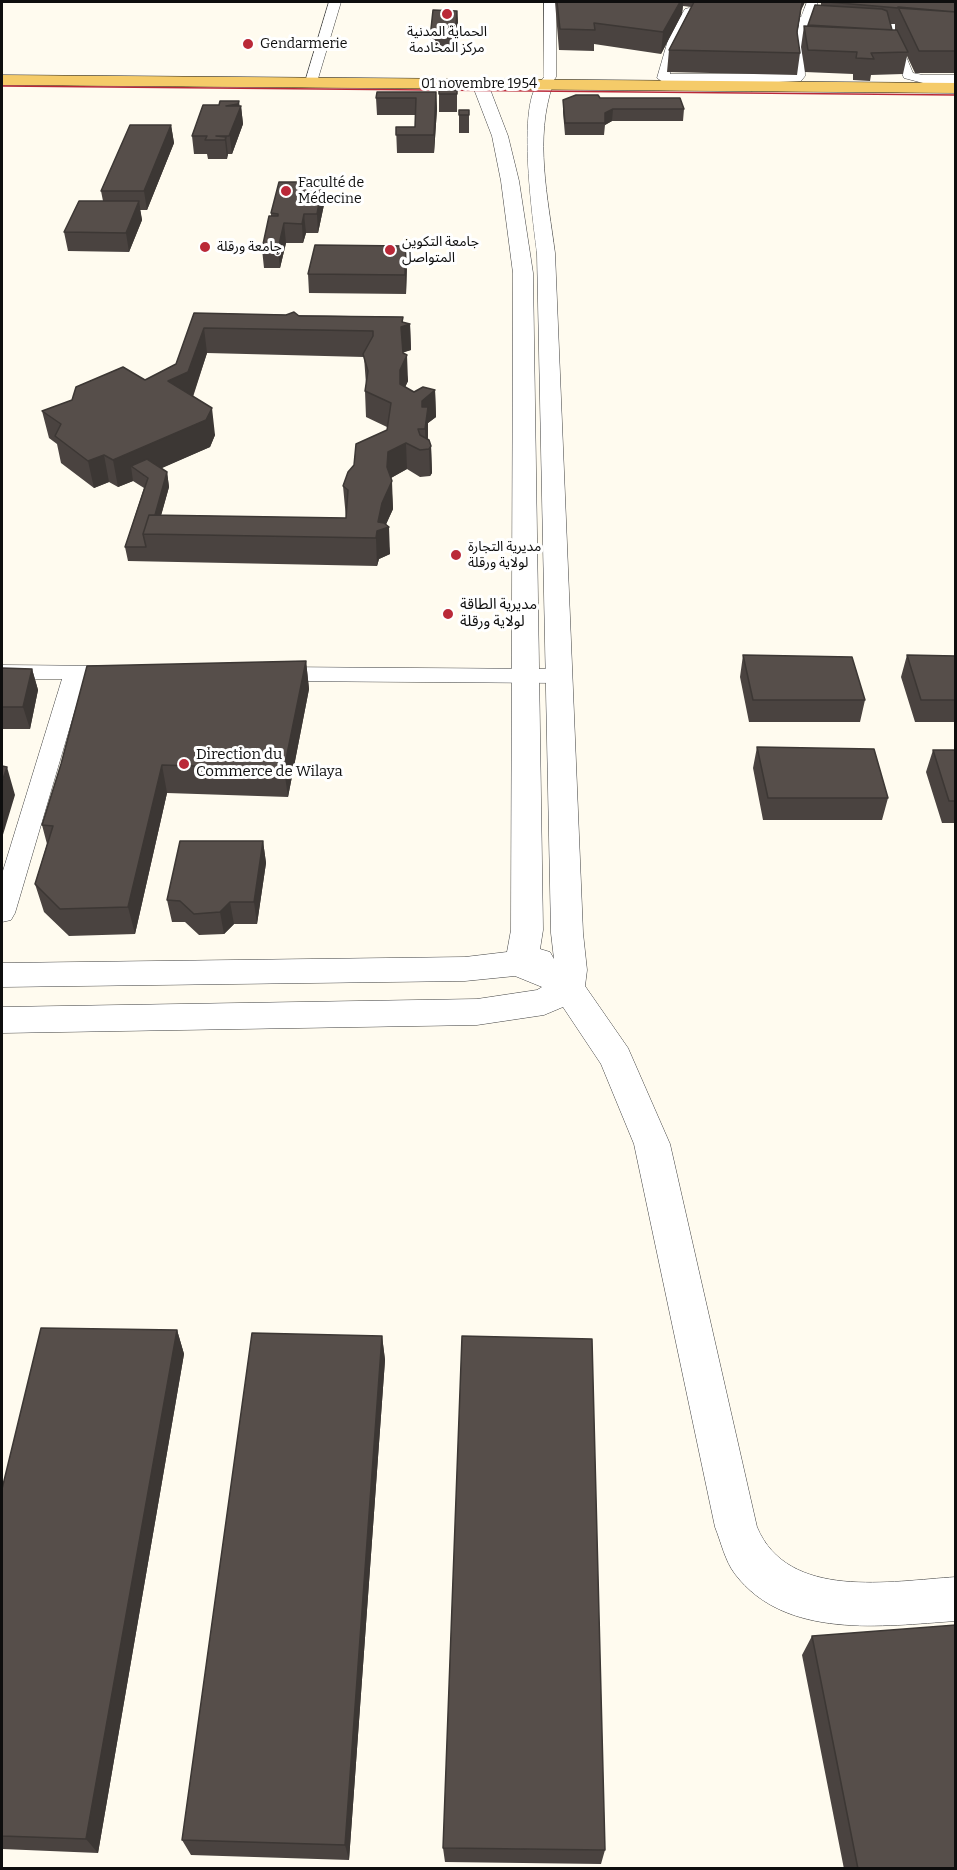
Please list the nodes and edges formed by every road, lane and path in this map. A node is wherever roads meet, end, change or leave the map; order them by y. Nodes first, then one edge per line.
1 (335, 2) edge
2 (549, 2) edge
3 (812, 2) edge
4 (689, 12) edge
5 (758, 17) edge
6 (807, 20) junction
7 (887, 25) junction
8 (956, 31) edge
9 (956, 79) edge
10 (2, 80) edge
11 (311, 82) junction
12 (905, 82) junction
13 (751, 83) junction
14 (956, 88) edge
15 (482, 91) junction
16 (542, 91) junction
17 (2, 93) edge
18 (956, 100) edge
19 (523, 307) junction
20 (548, 307) junction
21 (524, 391) junction
22 (551, 391) junction
23 (2, 672) edge
24 (75, 673) junction
25 (134, 673) edge
26 (253, 674) edge
27 (525, 675) junction
28 (559, 676) junction
29 (2, 913) edge
30 (527, 930) junction
31 (519, 964) junction
32 (465, 969) junction
33 (568, 970) junction
34 (2, 975) edge
35 (2, 1020) edge
36 (956, 1599) edge

1 - 11 street
2 - 16 street
3 - 6 street
4 - 13 street
5 - 6 street
6 - 7 street
6 - 13 street
7 - 8 street
7 - 12 street
9 - 12 street
10 - 11 main road, 01 novembre 1954
11 - 15 main road, 01 novembre 1954
12 - 13 main road, 01 novembre 1954
12 - 14 main road, 01 novembre 1954
13 - 16 main road, 01 novembre 1954
15 - 16 main road
15 - 17 main road
15 - 19 street
16 - 18 main road
16 - 20 street
19 - 20 street
19 - 21 street
20 - 22 street
21 - 22 street
21 - 27 street
22 - 28 street
23 - 24 street
24 - 25 street
24 - 29 street
26 - 27 street
27 - 28 street
27 - 30 street
28 - 33 street
30 - 31 street
30 - 32 street
31 - 32 street
31 - 33 street
32 - 34 street
33 - 35 street
33 - 36 street

